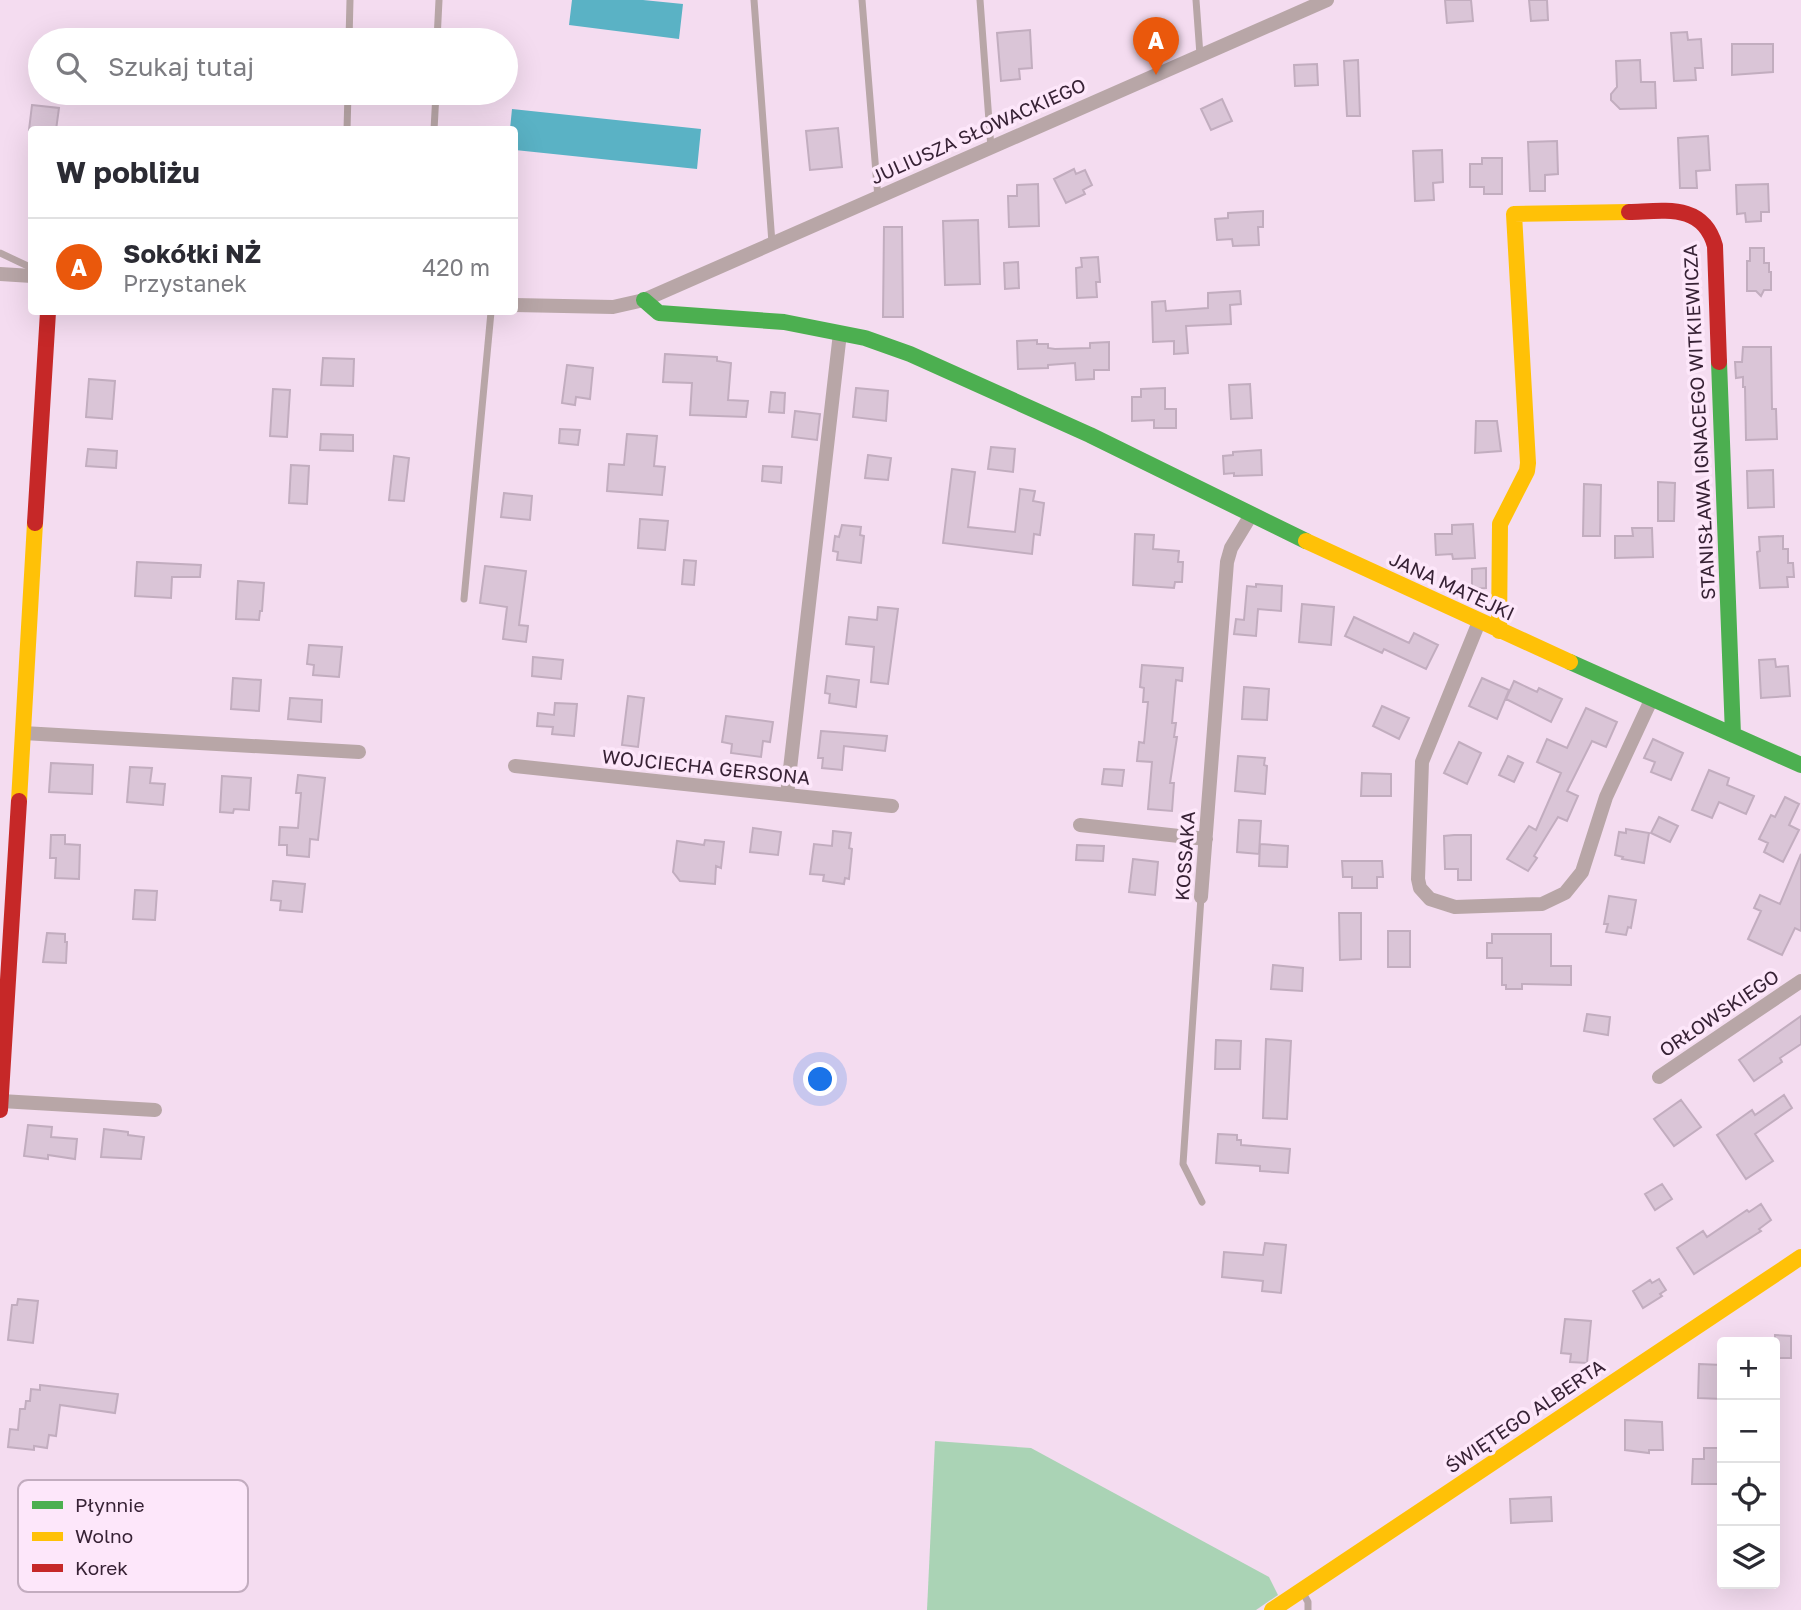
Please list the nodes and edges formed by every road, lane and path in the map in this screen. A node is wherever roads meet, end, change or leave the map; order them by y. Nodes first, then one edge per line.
1 (350, 0) edge
2 (439, 0) edge
3 (754, 0) edge
4 (862, 0) edge
5 (980, 0) edge
6 (1196, 0) edge
7 (1327, 0) edge
8 (349, 28) edge
9 (438, 28) edge
10 (1200, 55) junction
11 (348, 105) edge
12 (435, 105) edge
13 (347, 126) edge
14 (434, 126) edge
15 (990, 148) junction
16 (878, 198) junction
17 (772, 243) junction
18 (0, 253) edge
19 (28, 266) edge
20 (0, 274) edge
21 (28, 276) edge
22 (644, 300) junction
23 (518, 305) edge
24 (48, 315) edge
25 (491, 315) edge
26 (839, 332) junction
27 (1251, 515) junction
28 (464, 599) dead end
29 (1479, 622) junction
30 (1499, 631) junction
31 (1652, 698) junction
32 (23, 733) junction
33 (1733, 735) junction
34 (359, 752) dead end
35 (515, 765) dead end
36 (1801, 765) edge
37 (787, 795) junction
38 (892, 806) dead end
39 (1080, 825) dead end
40 (1206, 839) junction
41 (1201, 897) joint
42 (1801, 981) edge
43 (1659, 1077) dead end
44 (0, 1101) edge
45 (0, 1110) edge
46 (155, 1110) dead end
47 (1202, 1202) dead end
48 (1801, 1257) edge
49 (1302, 1591) junction
50 (1272, 1610) edge
51 (1308, 1610) edge

1 - 8 lane
2 - 9 lane
3 - 17 lane
4 - 16 lane
5 - 15 lane
6 - 10 lane
7 - 10 street, JULIUSZA SŁOWACKIEGO
10 - 15 street, JULIUSZA SŁOWACKIEGO
11 - 13 lane
12 - 14 lane
15 - 16 street, JULIUSZA SŁOWACKIEGO
16 - 17 street, JULIUSZA SŁOWACKIEGO
17 - 22 street, JULIUSZA SŁOWACKIEGO
18 - 19 lane
20 - 21 street
22 - 23 street, JULIUSZA SŁOWACKIEGO
22 - 26 street
24 - 32 street
25 - 28 lane
26 - 27 street, JANA MATEJKI
26 - 37 street
27 - 29 street, JANA MATEJKI
27 - 40 street, KOSSAKA
29 - 30 street, JANA MATEJKI
29 - 31 street
30 - 31 street, JANA MATEJKI
30 - 33 street, STANISŁAWA IGNACEGO WITKIEWICZA
31 - 33 street, JANA MATEJKI
32 - 34 street
32 - 44 street
33 - 36 street, JANA MATEJKI
35 - 37 street, WOJCIECHA GERSONA
37 - 38 street, WOJCIECHA GERSONA
39 - 40 street
40 - 41 street, KOSSAKA
41 - 47 lane, KOSSAKA
42 - 43 street, ORŁOWSKIEGO
44 - 45 street
44 - 46 street
48 - 49 street, ŚWIĘTEGO ALBERTA
49 - 50 street, ŚWIĘTEGO ALBERTA
49 - 51 lane

